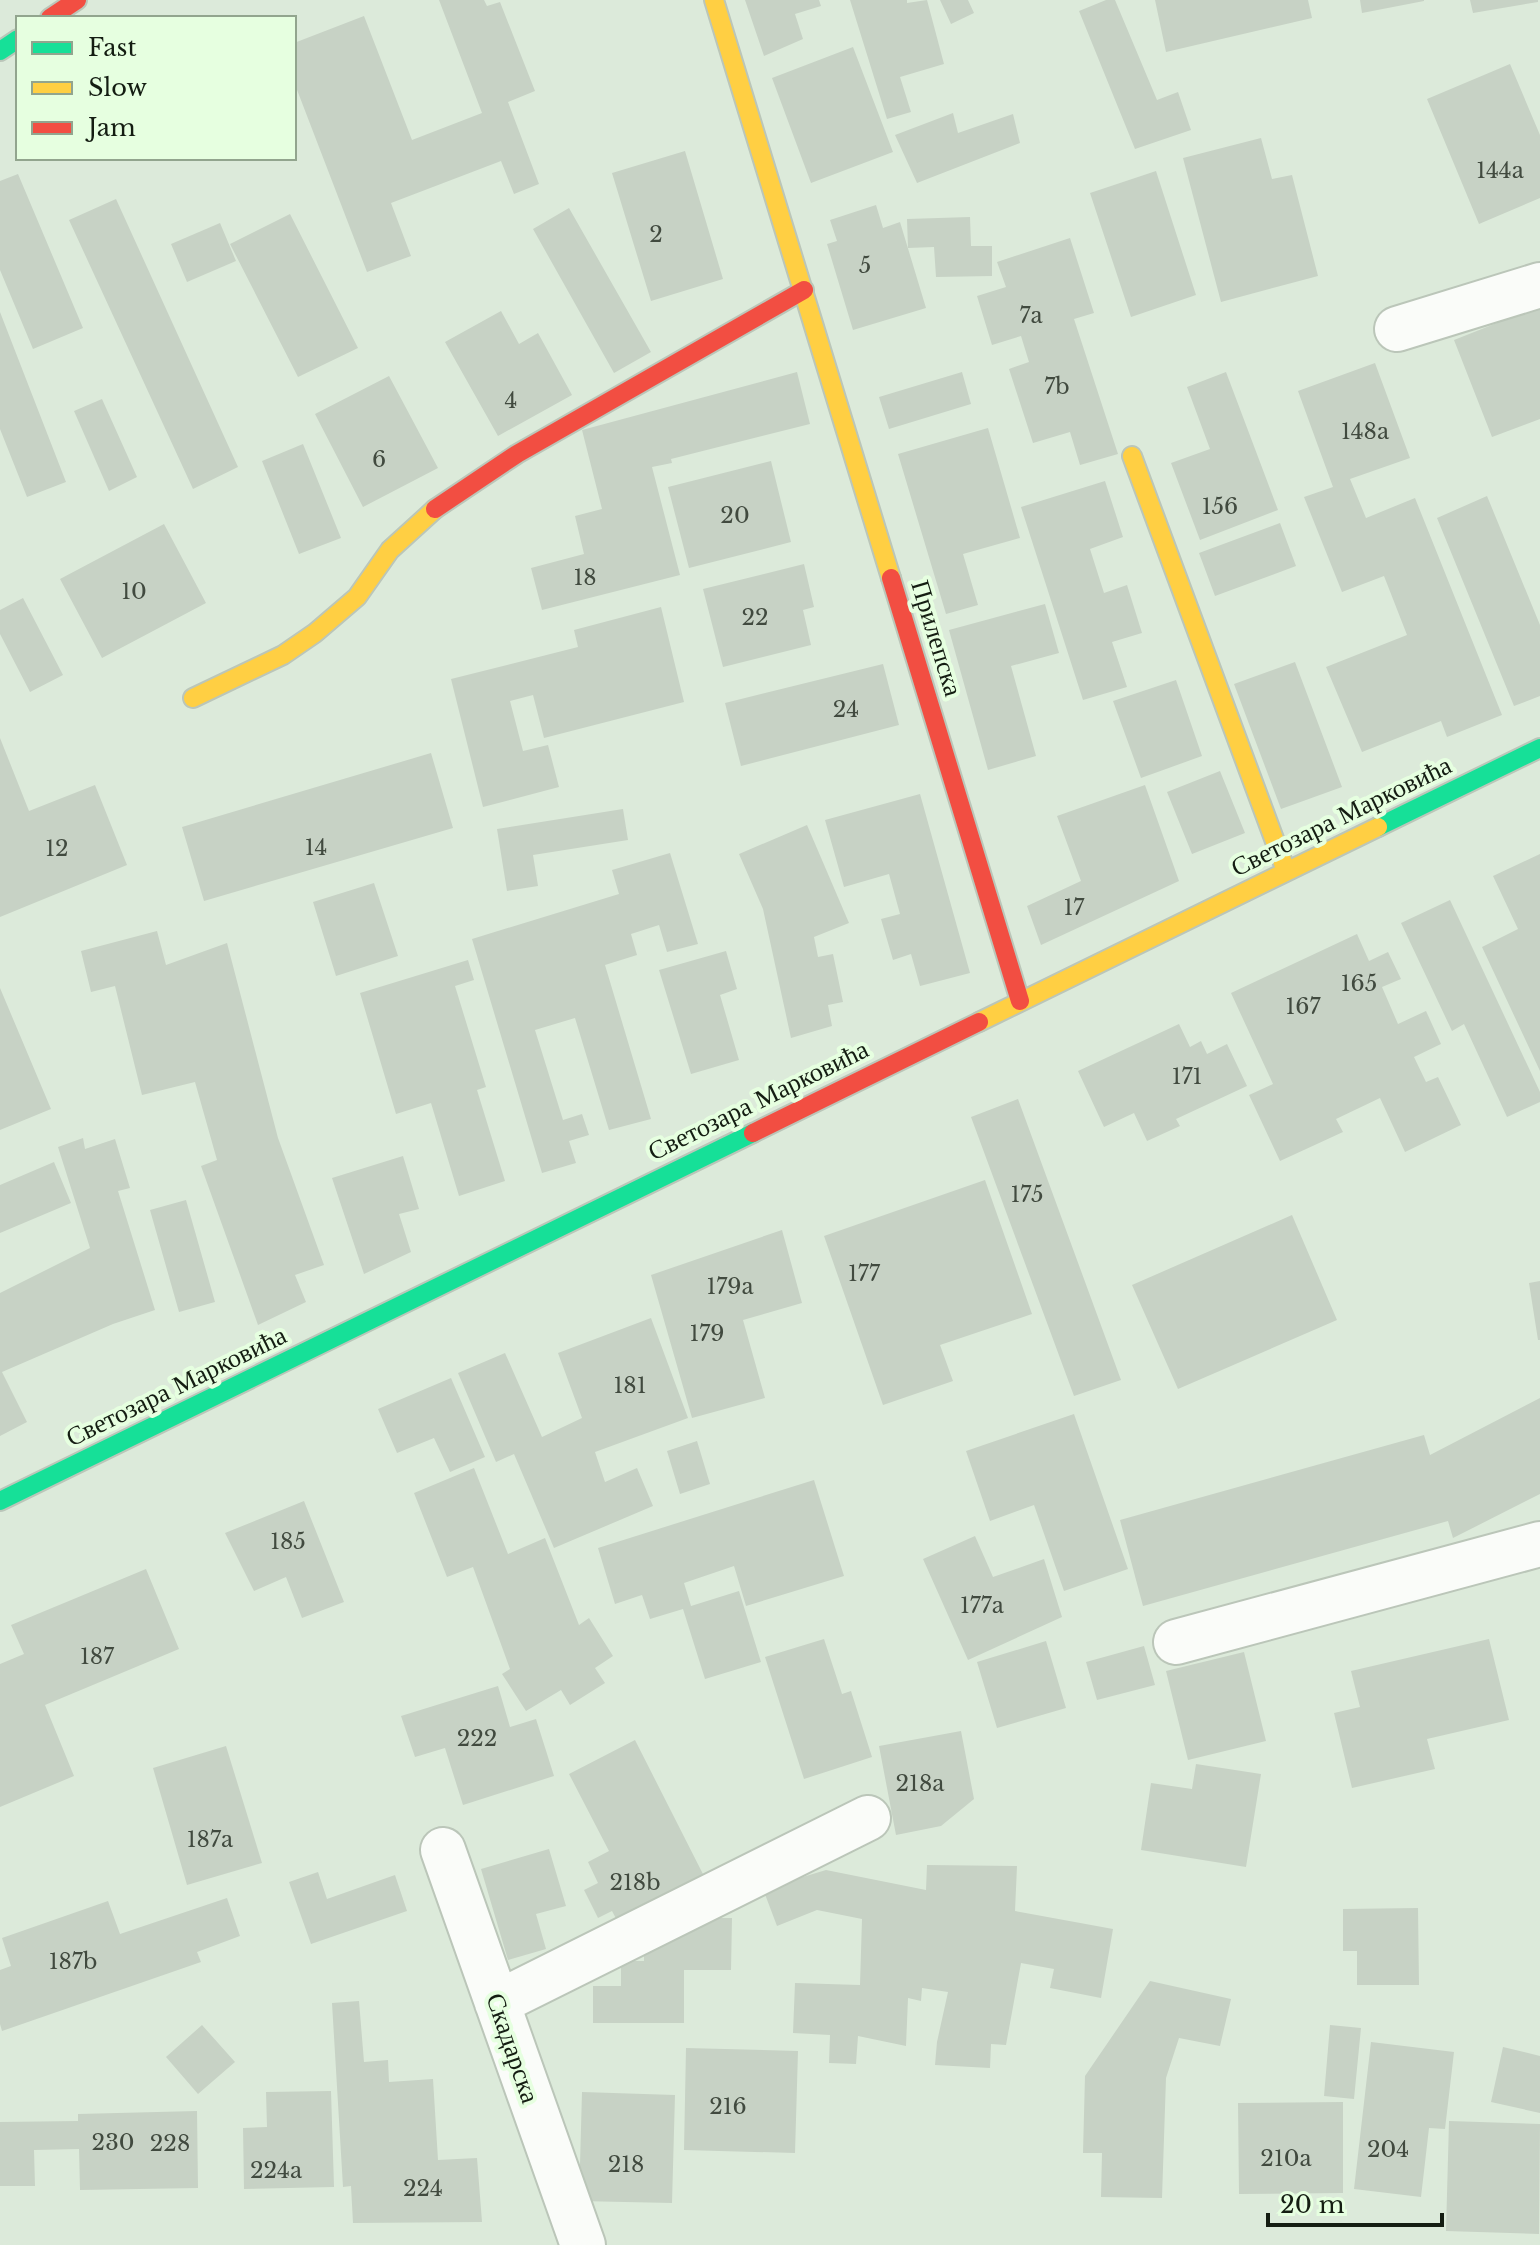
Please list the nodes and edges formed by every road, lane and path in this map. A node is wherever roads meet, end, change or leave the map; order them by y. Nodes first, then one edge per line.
1 (77, 0) edge
2 (714, 0) edge
3 (53, 16) edge
4 (1540, 285) edge
5 (804, 290) junction
6 (1397, 329) dead end
7 (1132, 456) dead end
8 (193, 698) dead end
9 (1540, 748) edge
10 (1286, 871) junction
11 (1020, 1001) junction
12 (0, 1501) edge
13 (1540, 1544) edge
14 (1176, 1642) dead end
15 (868, 1818) dead end
16 (443, 1850) dead end
17 (497, 2003) junction
18 (583, 2245) edge

1 - 3 street
2 - 5 street, Прилепска
4 - 6 street
5 - 8 street
5 - 11 street, Прилепска
7 - 10 street
9 - 10 street, Светозара Марковића
10 - 11 street, Светозара Марковића
11 - 12 street, Светозара Марковића
13 - 14 street
15 - 17 street
16 - 17 street, Скадарска
17 - 18 street, Скадарска

